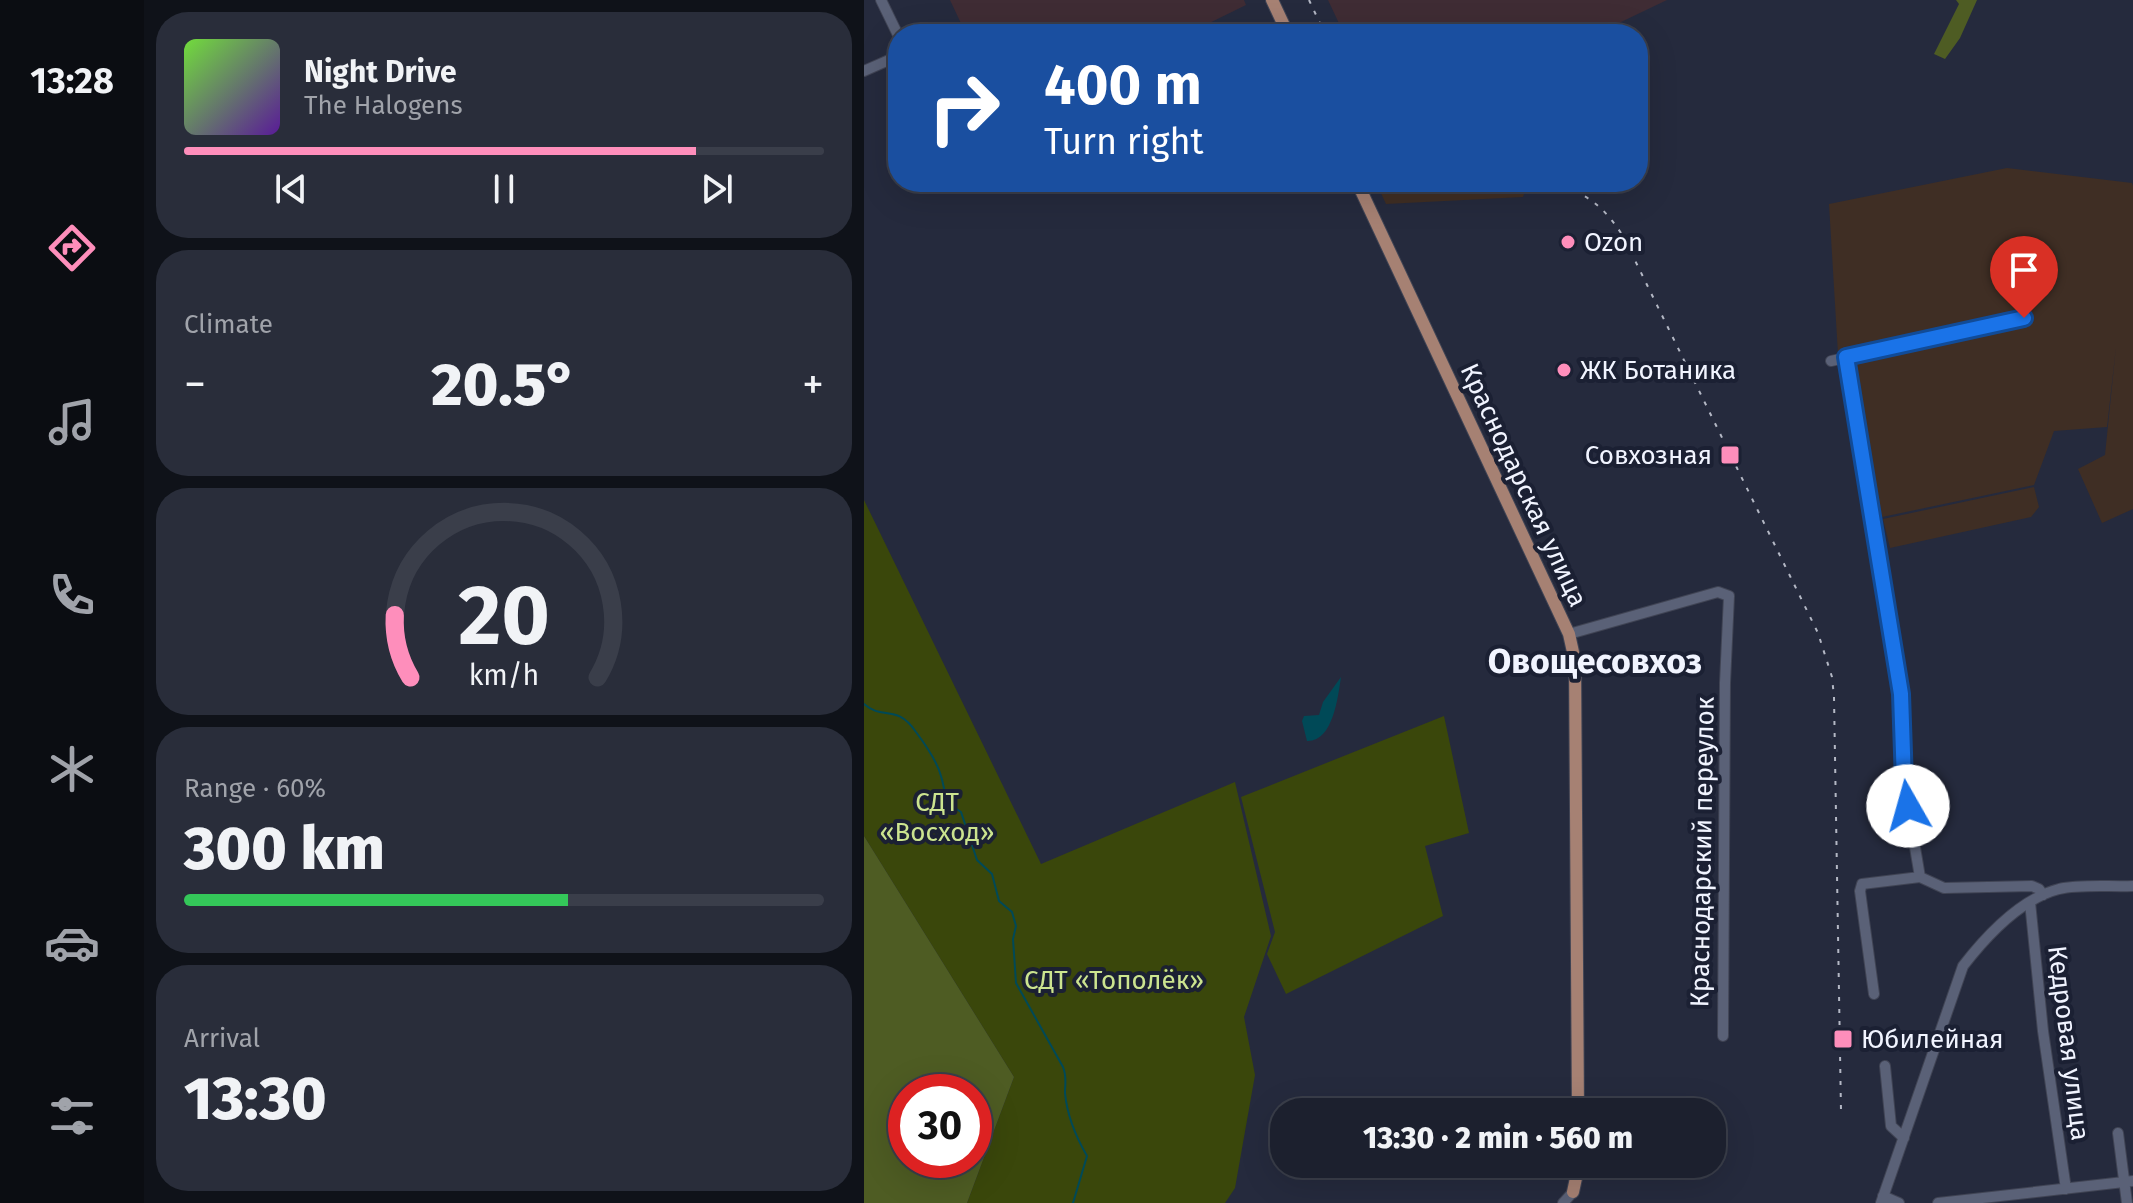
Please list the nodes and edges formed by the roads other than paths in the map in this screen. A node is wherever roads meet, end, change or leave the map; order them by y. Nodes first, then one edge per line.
1 (881, 0) edge
2 (1272, 0) edge
3 (893, 24) edge
4 (1283, 24) edge
5 (888, 60) edge
6 (864, 71) edge
7 (1362, 192) edge
8 (2024, 318) dead end
9 (1846, 357) junction
10 (1831, 361) dead end
11 (1569, 634) junction
12 (1920, 877) junction
13 (2133, 886) edge
14 (2043, 895) junction
15 (2030, 902) junction
16 (1874, 994) dead end
17 (1723, 1036) dead end
18 (1885, 1066) dead end
19 (1578, 1098) edge
20 (2118, 1133) dead end
21 (1904, 1138) junction
22 (1576, 1178) edge
23 (2128, 1181) edge
24 (2066, 1189) junction
25 (1573, 1192) joint
26 (1882, 1200) edge
27 (1563, 1203) edge
28 (1899, 1203) edge
29 (1938, 1203) edge
30 (2127, 1203) edge

1 - 3 street
2 - 4 main road
5 - 6 street
7 - 11 main road, Краснодарская улица
8 - 9 street
9 - 10 street
9 - 12 street
11 - 17 street, Краснодарский переулок
11 - 19 main road, Краснодарская улица
12 - 14 street
12 - 16 street
13 - 14 street
14 - 15 street
15 - 21 street
15 - 24 street, Кедровая улица
18 - 21 street
20 - 23 street
21 - 26 street
22 - 25 main road
23 - 24 street
23 - 30 street
24 - 29 street
25 - 27 street
26 - 28 street

